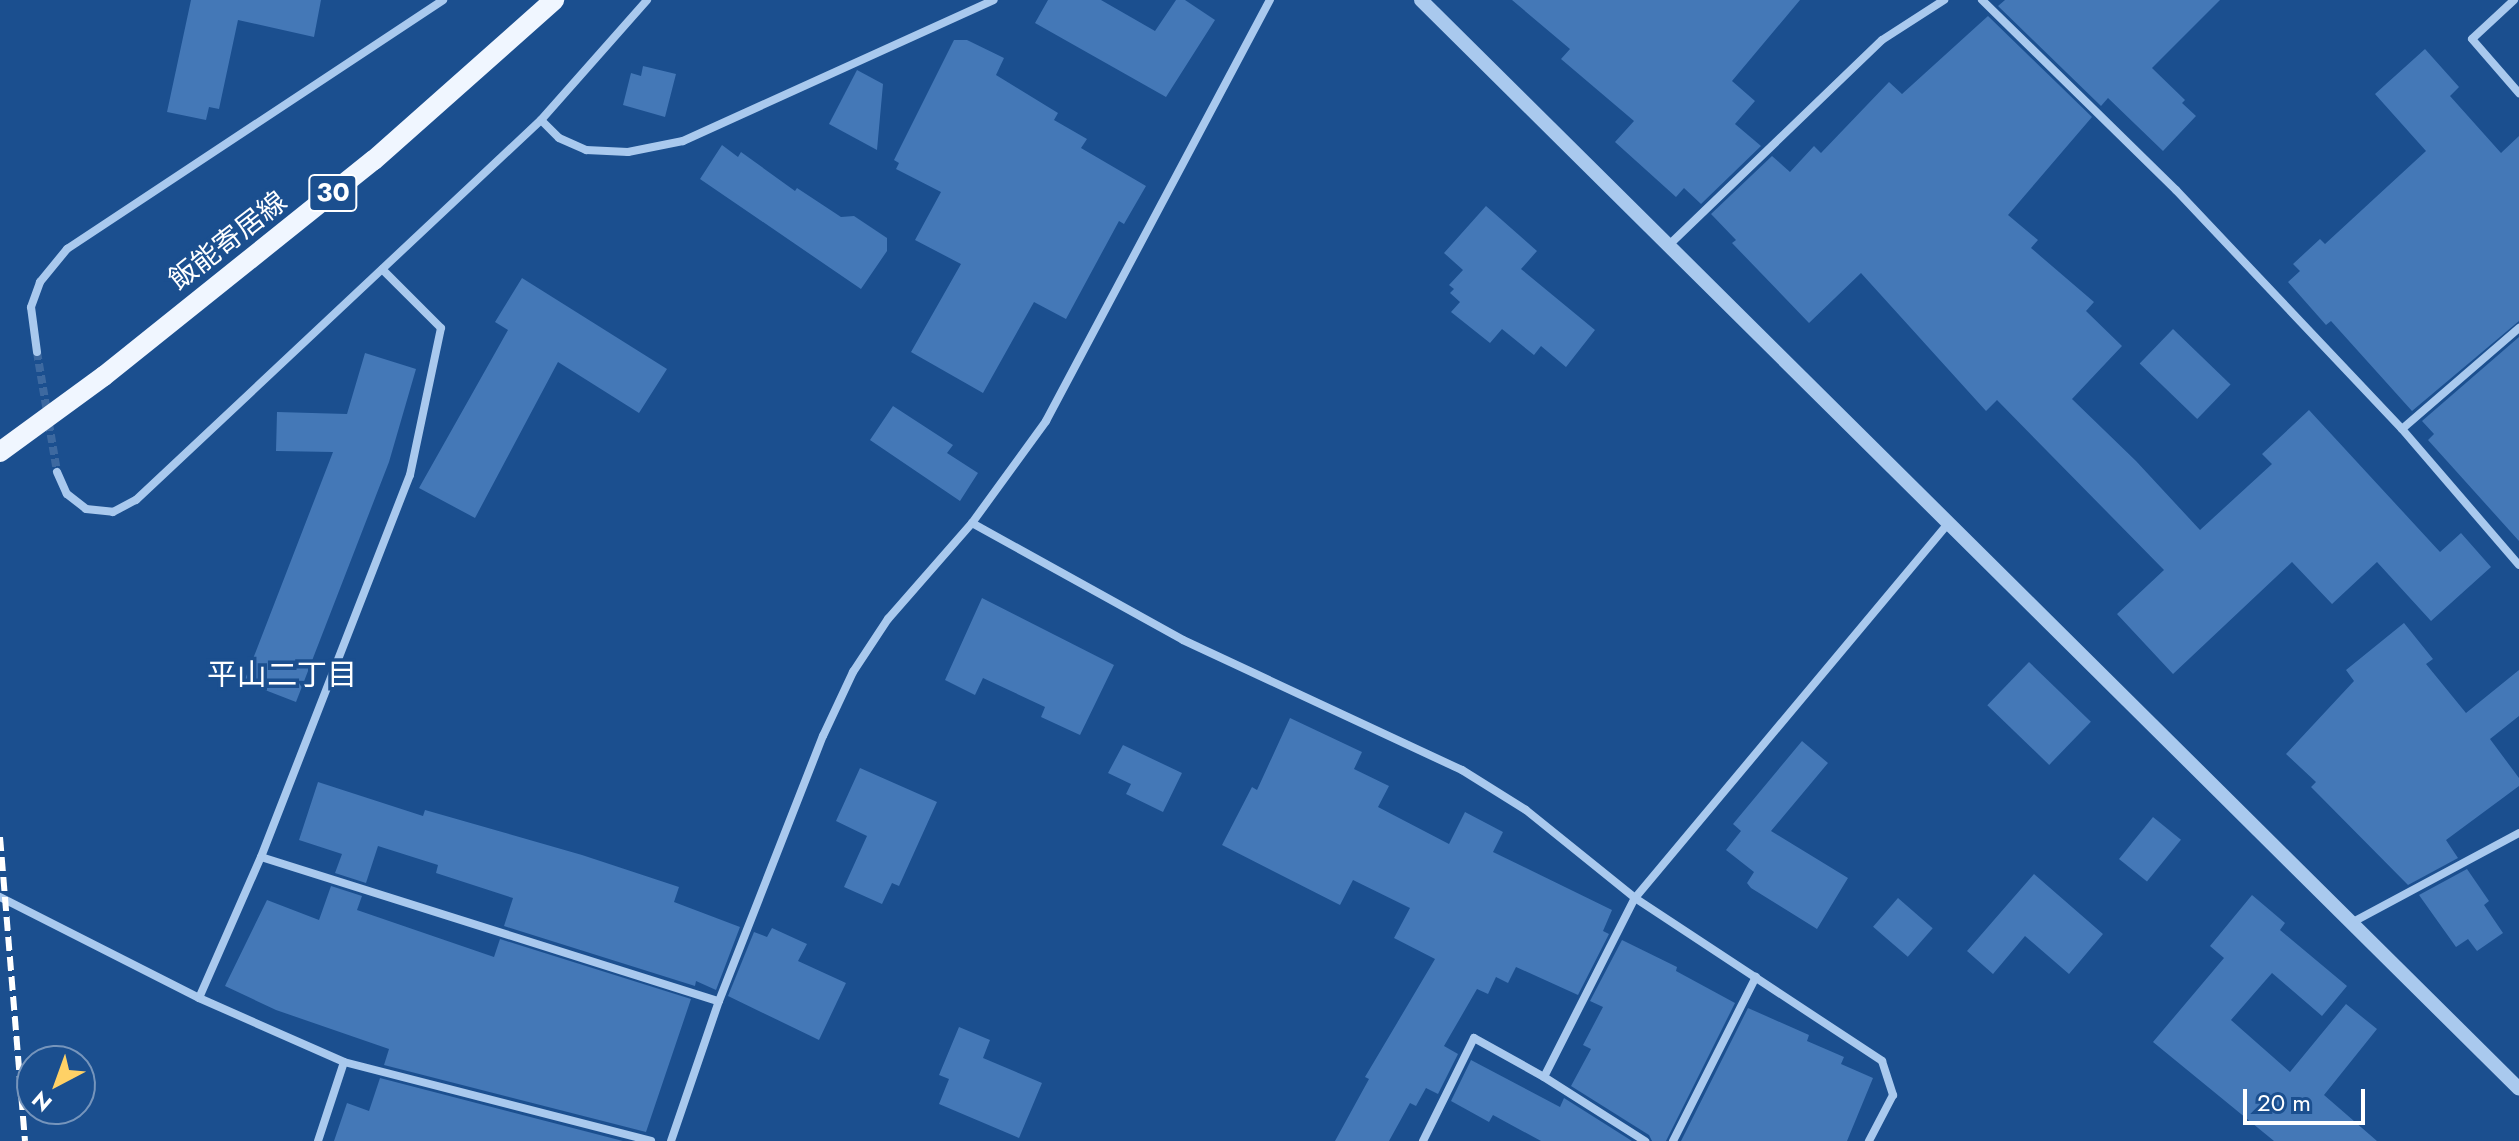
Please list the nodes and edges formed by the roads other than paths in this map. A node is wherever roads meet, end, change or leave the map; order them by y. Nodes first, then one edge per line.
1 (443, 0) edge
2 (554, 0) edge
3 (647, 0) edge
4 (994, 0) edge
5 (1270, 0) edge
6 (1421, 0) edge
7 (1944, 0) edge
8 (1982, 0) edge
9 (2514, 0) edge
10 (2519, 93) edge
11 (541, 120) junction
12 (1670, 244) junction
13 (382, 269) junction
14 (2519, 328) edge
15 (37, 352) tunnel mouth
16 (2402, 429) junction
17 (0, 452) edge
18 (57, 472) tunnel mouth
19 (972, 523) junction
20 (1948, 524) junction
21 (2519, 565) edge
22 (2519, 833) edge
23 (261, 857) junction
24 (0, 897) edge
25 (1635, 898) junction
26 (2353, 922) junction
27 (1756, 977) junction
28 (199, 998) junction
29 (719, 1001) junction
30 (344, 1062) junction
31 (1544, 1077) junction
32 (2519, 1089) edge
33 (318, 1141) edge
34 (651, 1141) edge
35 (671, 1141) edge
36 (1423, 1141) edge
37 (1645, 1141) edge
38 (1673, 1141) edge
39 (1869, 1141) edge

1 - 15 street
2 - 17 main road, 飯能寄居線 / 30, bridge
3 - 11 street
4 - 11 street
5 - 19 street
6 - 12 street
7 - 12 street
8 - 16 street
9 - 10 street
11 - 13 street
12 - 20 street
13 - 18 street
13 - 23 street
14 - 16 street
16 - 21 street
19 - 25 street
19 - 29 street
20 - 25 street
20 - 26 street
22 - 26 street
23 - 28 street
23 - 29 street
24 - 28 street
25 - 27 street
25 - 31 street
26 - 32 street
27 - 38 street
27 - 39 street
28 - 30 street
29 - 35 street
30 - 33 street
30 - 34 street
31 - 36 street
31 - 37 street

